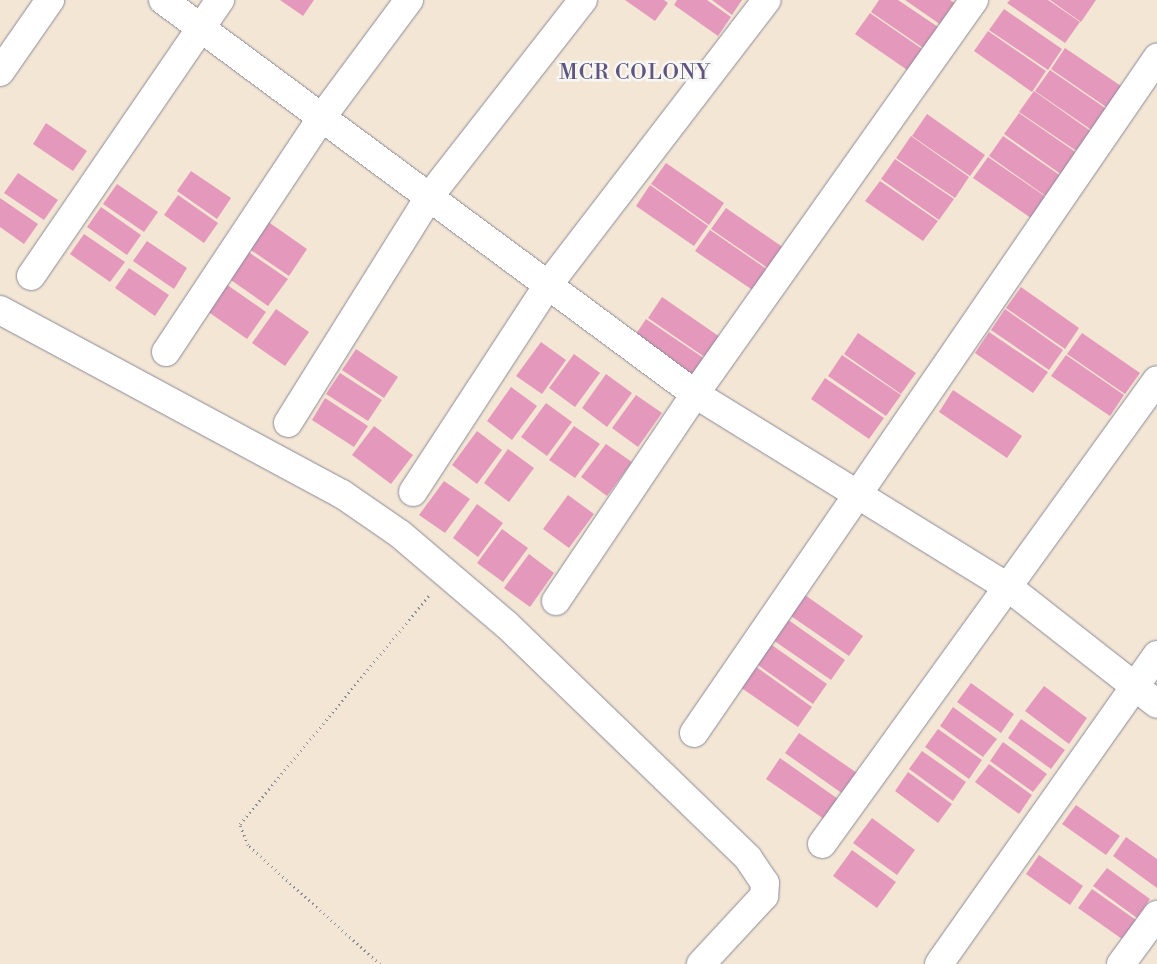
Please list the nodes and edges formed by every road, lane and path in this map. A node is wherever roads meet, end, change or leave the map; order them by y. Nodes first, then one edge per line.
1 (50, 0) edge
2 (163, 0) edge
3 (220, 0) edge
4 (409, 0) edge
5 (583, 0) edge
6 (767, 0) edge
7 (974, 0) edge
8 (201, 28) junction
9 (1157, 58) edge
10 (0, 72) edge
11 (322, 118) junction
12 (430, 197) junction
13 (31, 276) dead end
14 (548, 285) junction
15 (0, 310) edge
16 (166, 352) dead end
17 (1157, 380) edge
18 (695, 394) junction
19 (288, 422) dead end
20 (413, 492) dead end
21 (856, 496) junction
22 (448, 572) junction
23 (1008, 587) junction
24 (556, 601) dead end
25 (1157, 655) edge
26 (1136, 687) junction
27 (1157, 704) edge
28 (694, 733) dead end
29 (822, 844) dead end
30 (1157, 915) edge
31 (380, 964) edge
32 (702, 964) edge
33 (938, 964) edge
34 (1121, 964) edge

1 - 10 street
2 - 8 street
3 - 8 street
4 - 11 street
5 - 12 street
6 - 14 street
7 - 18 street
8 - 11 street
8 - 13 street
9 - 21 street
11 - 12 street
11 - 16 street
12 - 14 street
12 - 19 street
14 - 18 street
14 - 20 street
15 - 22 street
17 - 23 street
18 - 21 street
18 - 24 street
21 - 23 street
21 - 28 street
22 - 31 path
22 - 32 street
23 - 26 street
23 - 29 street
25 - 26 street
26 - 27 street
26 - 33 street
30 - 34 street

